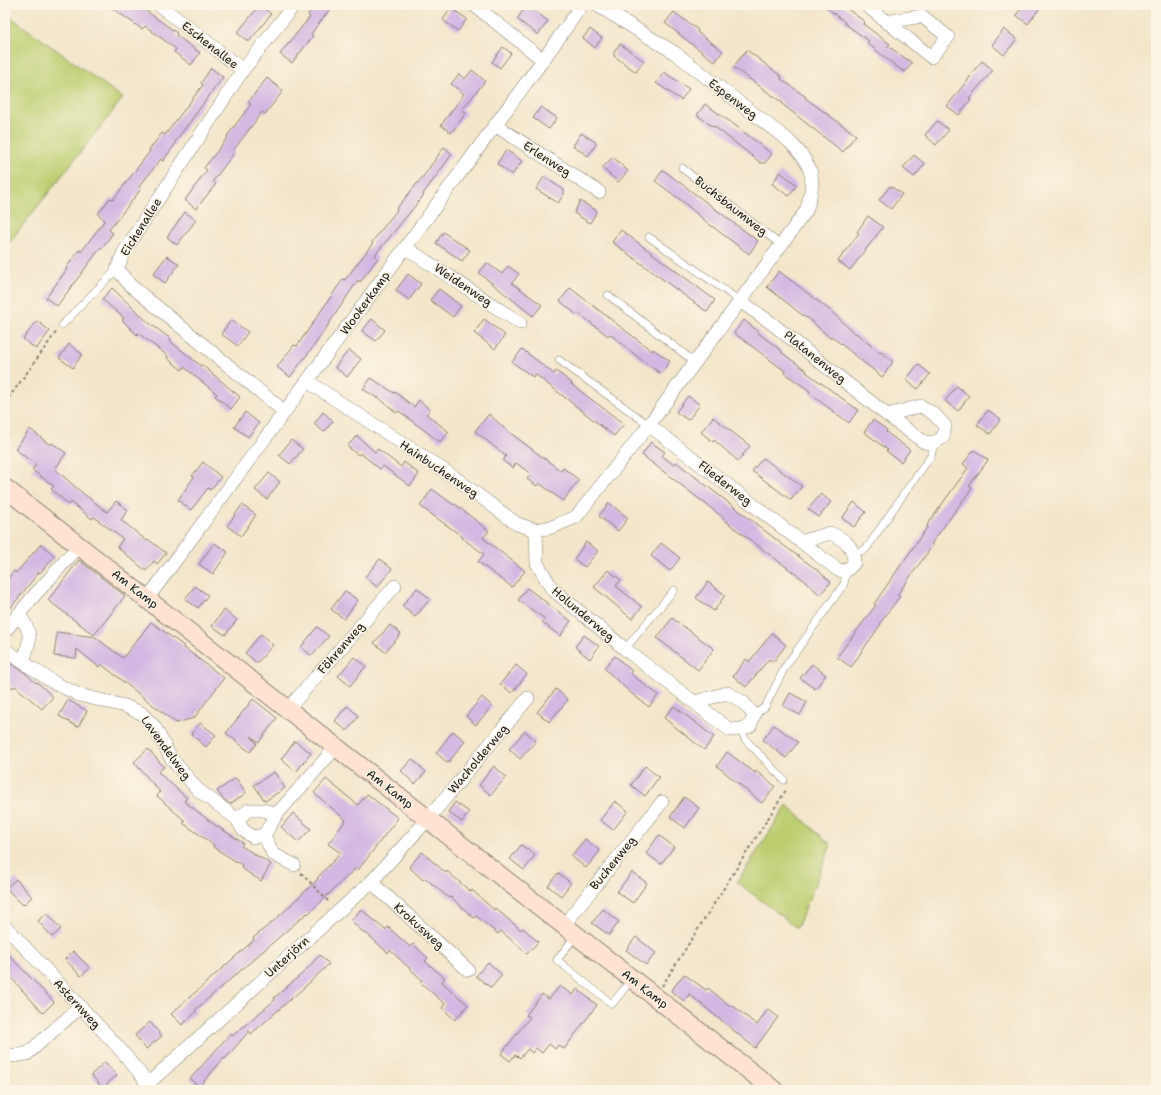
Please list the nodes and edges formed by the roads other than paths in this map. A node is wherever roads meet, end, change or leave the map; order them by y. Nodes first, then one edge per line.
1 (159, 5) edge
2 (294, 5) edge
3 (474, 5) edge
4 (582, 5) edge
5 (597, 5) edge
6 (866, 5) edge
7 (886, 22) dead end
8 (543, 60) junction
9 (243, 70) junction
10 (496, 125) junction
11 (682, 168) dead end
12 (599, 192) dead end
13 (649, 237) dead end
14 (781, 244) junction
15 (406, 248) junction
16 (117, 269) junction
17 (608, 295) dead end
18 (740, 301) junction
19 (520, 323) dead end
20 (62, 325) road end
21 (559, 360) dead end
22 (696, 362) junction
23 (307, 381) junction
24 (285, 412) junction
25 (887, 415) junction
26 (649, 425) junction
27 (934, 443) junction
28 (5, 488) edge
29 (536, 530) junction
30 (801, 542) junction
31 (79, 546) junction
32 (854, 554) junction
33 (846, 571) junction
34 (395, 586) dead end
35 (674, 590) dead end
36 (147, 599) junction
37 (20, 615) junction
38 (5, 631) edge
39 (625, 649) junction
40 (5, 650) edge
41 (23, 662) junction
42 (528, 698) dead end
43 (695, 702) junction
44 (288, 709) junction
45 (754, 715) junction
46 (741, 730) junction
47 (336, 747) junction
48 (784, 780) road end
49 (662, 802) dead end
50 (277, 814) junction
51 (237, 819) junction
52 (428, 819) junction
53 (264, 835) junction
54 (294, 865) road end
55 (371, 882) junction
56 (5, 926) edge
57 (570, 930) junction
58 (468, 970) dead end
59 (632, 979) junction
60 (80, 1007) junction
61 (5, 1052) edge
62 (144, 1087) edge
63 (774, 1090) edge

1 - 9 street, Eschenallee
2 - 9 street, Eichenallee
3 - 8 street
4 - 8 street, Wookerkamp
5 - 14 street, Espenweg
6 - 7 street
8 - 10 street, Wookerkamp
9 - 16 street, Eichenallee
10 - 12 street, Erlenweg
10 - 15 street, Wookerkamp
11 - 14 lane, Buchsbaumweg
13 - 18 lane
14 - 18 street
15 - 19 street, Weidenweg
15 - 23 street, Wookerkamp
16 - 20 lane
16 - 24 street, Eichenallee
17 - 22 lane
18 - 22 street
18 - 25 street, Platanenweg
21 - 26 lane
22 - 26 street
23 - 24 street, Wookerkamp
23 - 29 street, Hainbuchenweg
24 - 36 street, Wookerkamp
25 - 27 street, Platanenweg
25 - 27 street
26 - 29 street
26 - 30 street, Fliederweg
27 - 32 lane
28 - 31 street, Am Kamp
29 - 39 street, Holunderweg
30 - 32 street
30 - 33 street, Fliederweg
31 - 36 street, Am Kamp
31 - 37 street
32 - 33 street
33 - 45 lane
34 - 44 street, Föhrenweg
35 - 39 lane, Holunderweg
36 - 44 street, Am Kamp
37 - 38 street
37 - 41 street
39 - 43 street, Holunderweg
40 - 41 street, Lavendelweg
41 - 51 street, Lavendelweg
42 - 52 street, Wacholderweg
43 - 45 street
43 - 46 street, Holunderweg
44 - 47 street, Am Kamp
45 - 46 street
46 - 48 lane
47 - 50 street
47 - 52 street, Am Kamp
49 - 57 street, Buchenweg
50 - 51 street
50 - 53 street
51 - 53 street, Lavendelweg
52 - 55 street, Unterjörn
52 - 57 street, Am Kamp
53 - 54 street
55 - 58 street, Krokusweg
55 - 62 street, Unterjörn
56 - 60 street, Asternweg
57 - 59 street, Am Kamp
57 - 59 lane
59 - 63 street, Am Kamp
60 - 61 street
60 - 62 street, Asternweg

